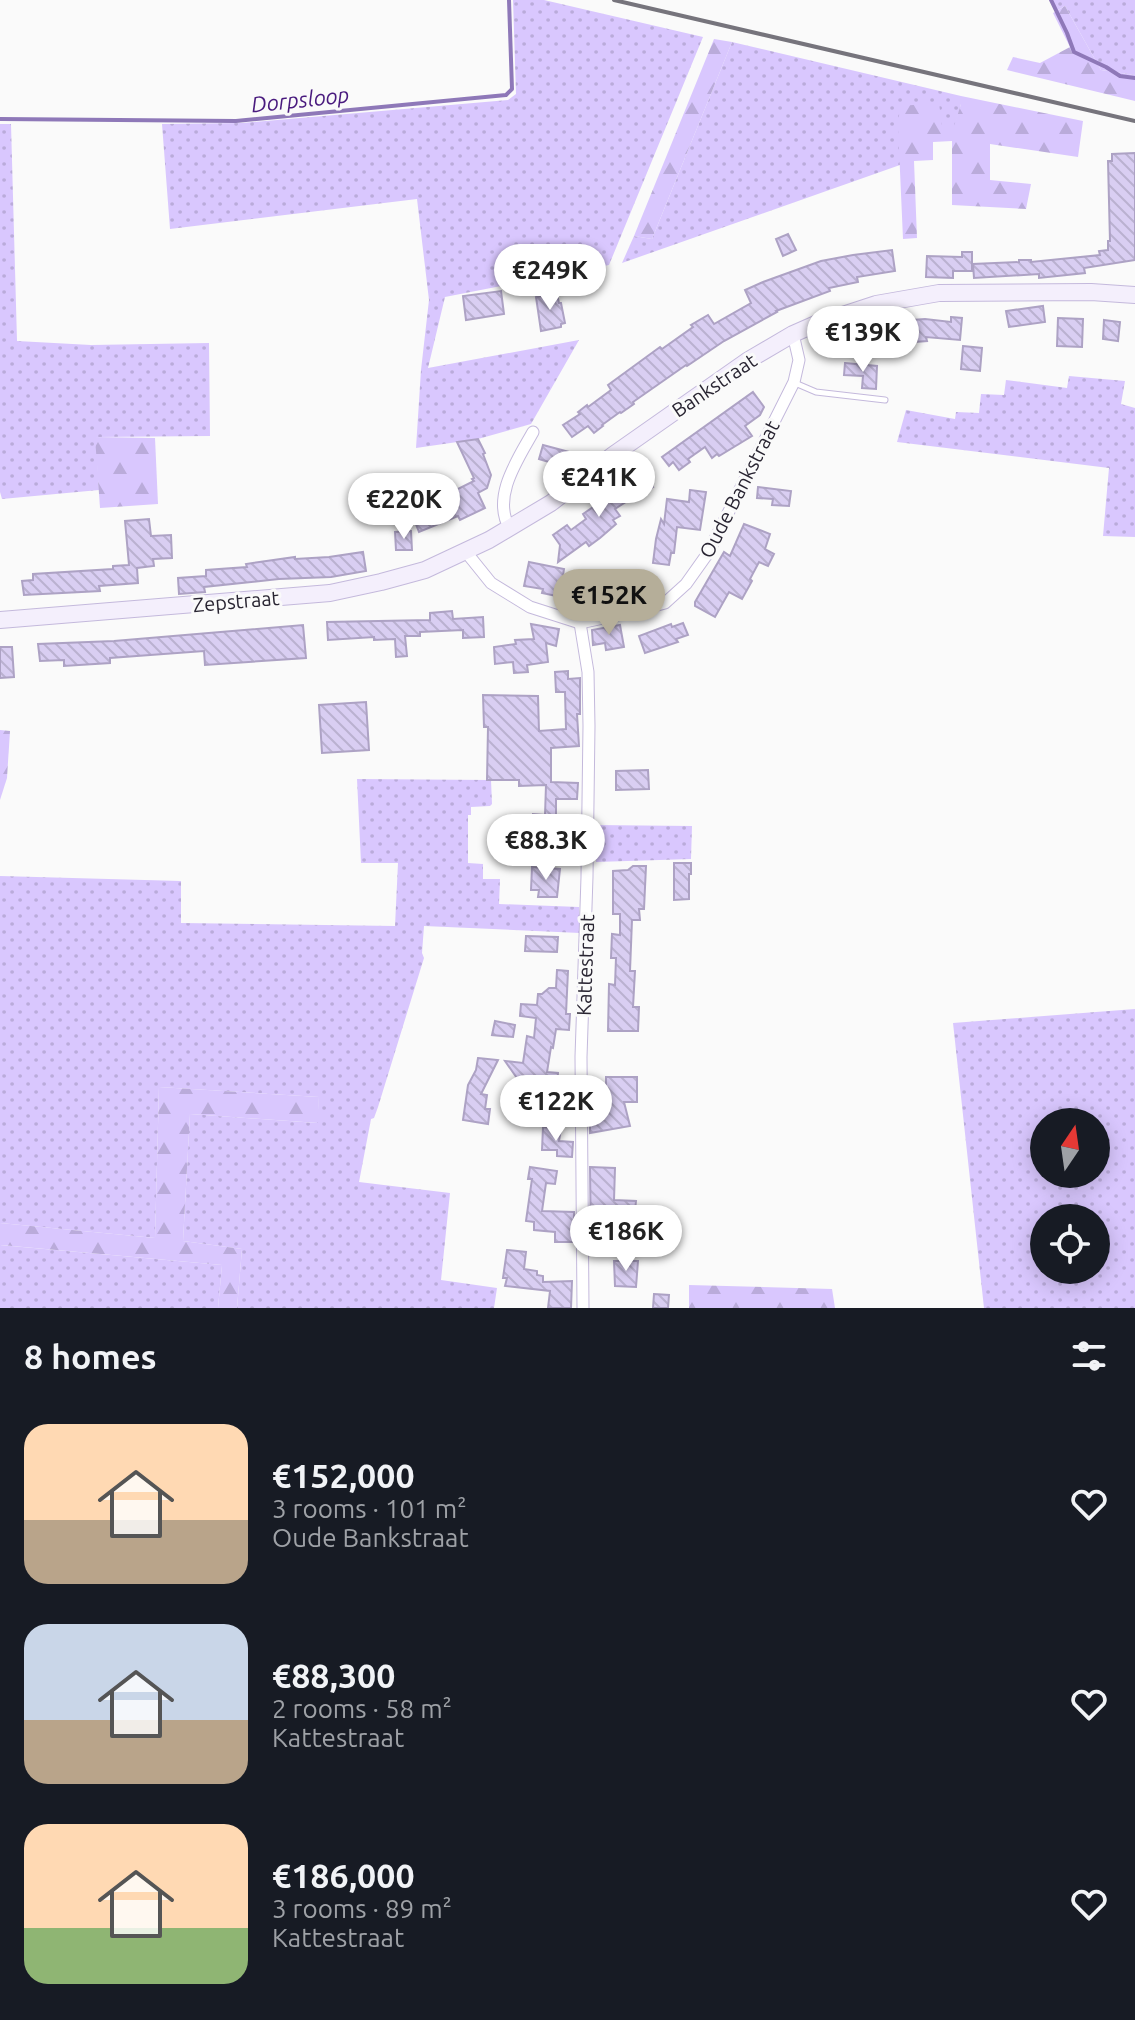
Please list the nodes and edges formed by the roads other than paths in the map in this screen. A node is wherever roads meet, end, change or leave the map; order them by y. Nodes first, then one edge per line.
1 (1135, 295) edge
2 (793, 334) junction
3 (794, 382) junction
4 (885, 400) dead end
5 (533, 432) dead end
6 (510, 529) junction
7 (466, 552) junction
8 (0, 620) edge
9 (580, 623) junction
10 (583, 1308) edge

1 - 2 street, Bankstraat
2 - 3 street, Oude Bankstraat
2 - 6 street, Bankstraat
3 - 4 lane
3 - 9 street, Oude Bankstraat
5 - 6 street
6 - 7 street, Bankstraat
7 - 8 street, Zepstraat
7 - 9 street, Oude Bankstraat
9 - 10 street, Kattestraat

